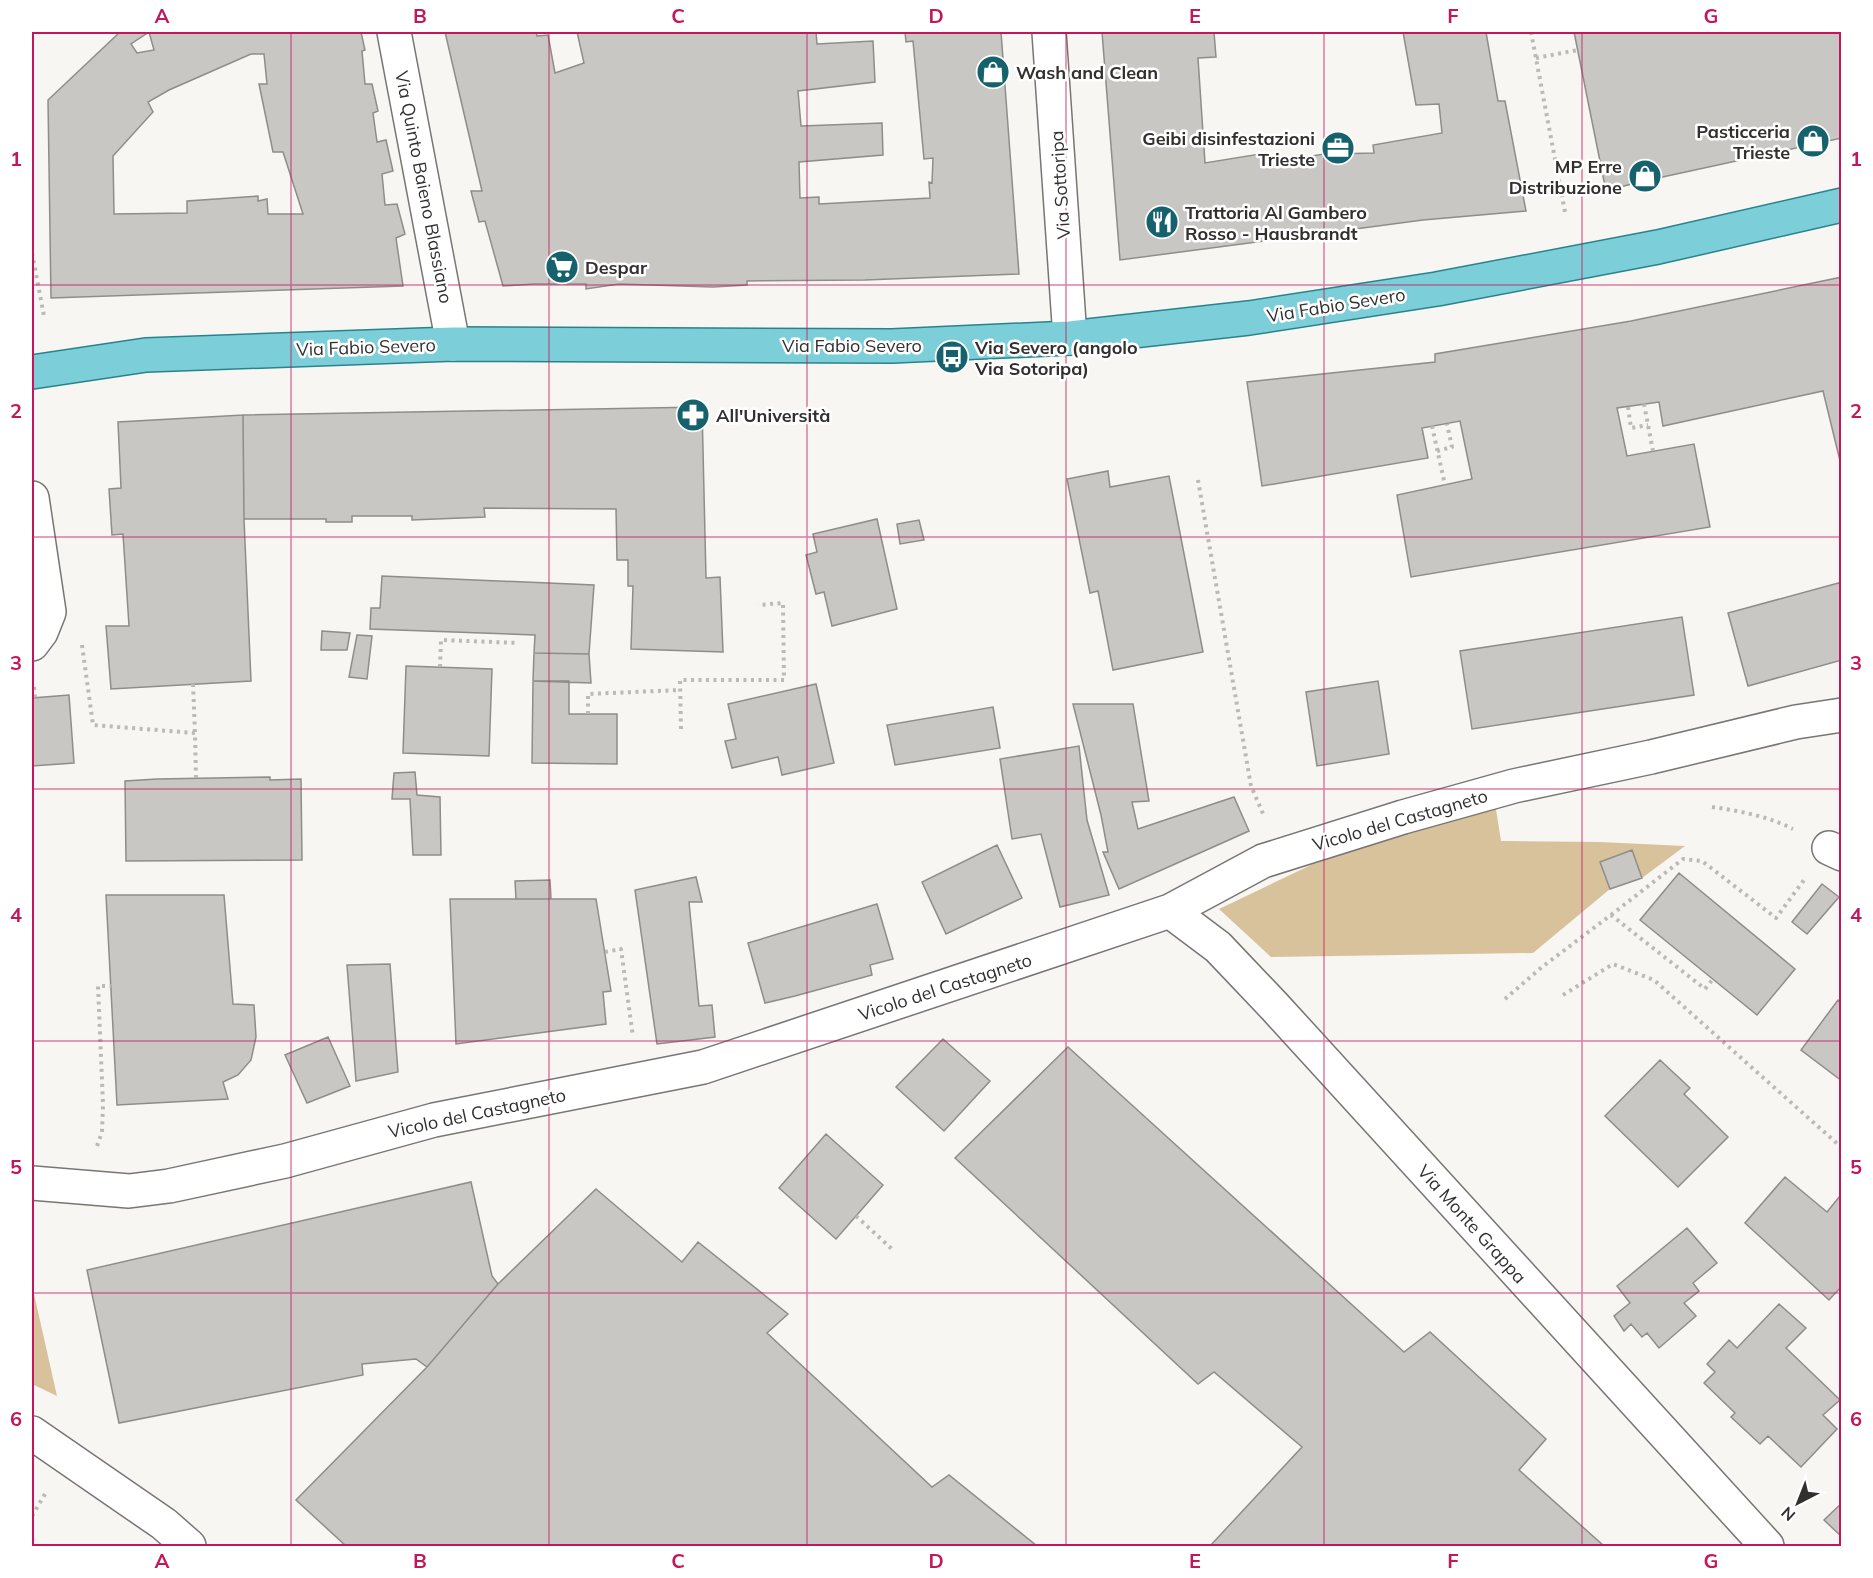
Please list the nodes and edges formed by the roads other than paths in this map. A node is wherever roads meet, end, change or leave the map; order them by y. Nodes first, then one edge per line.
1 (394, 32) edge
2 (1049, 32) edge
3 (1842, 205) edge
4 (1070, 338) junction
5 (453, 344) junction
6 (32, 372) edge
7 (32, 498) edge
8 (32, 644) edge
9 (1842, 715) edge
10 (1170, 911) junction
11 (32, 1182) edge
12 (32, 1433) edge
13 (189, 1546) edge
14 (1767, 1546) edge

1 - 5 street, Via Quinto Baieno Blassiano
2 - 4 street, Via Sottoripa
3 - 4 main road, Via Fabio Severo
4 - 5 main road, Via Fabio Severo
5 - 6 main road, Via Fabio Severo
7 - 8 street
9 - 10 street, Vicolo del Castagneto
10 - 11 street, Vicolo del Castagneto
10 - 14 street, Via Monte Grappa
12 - 13 street

